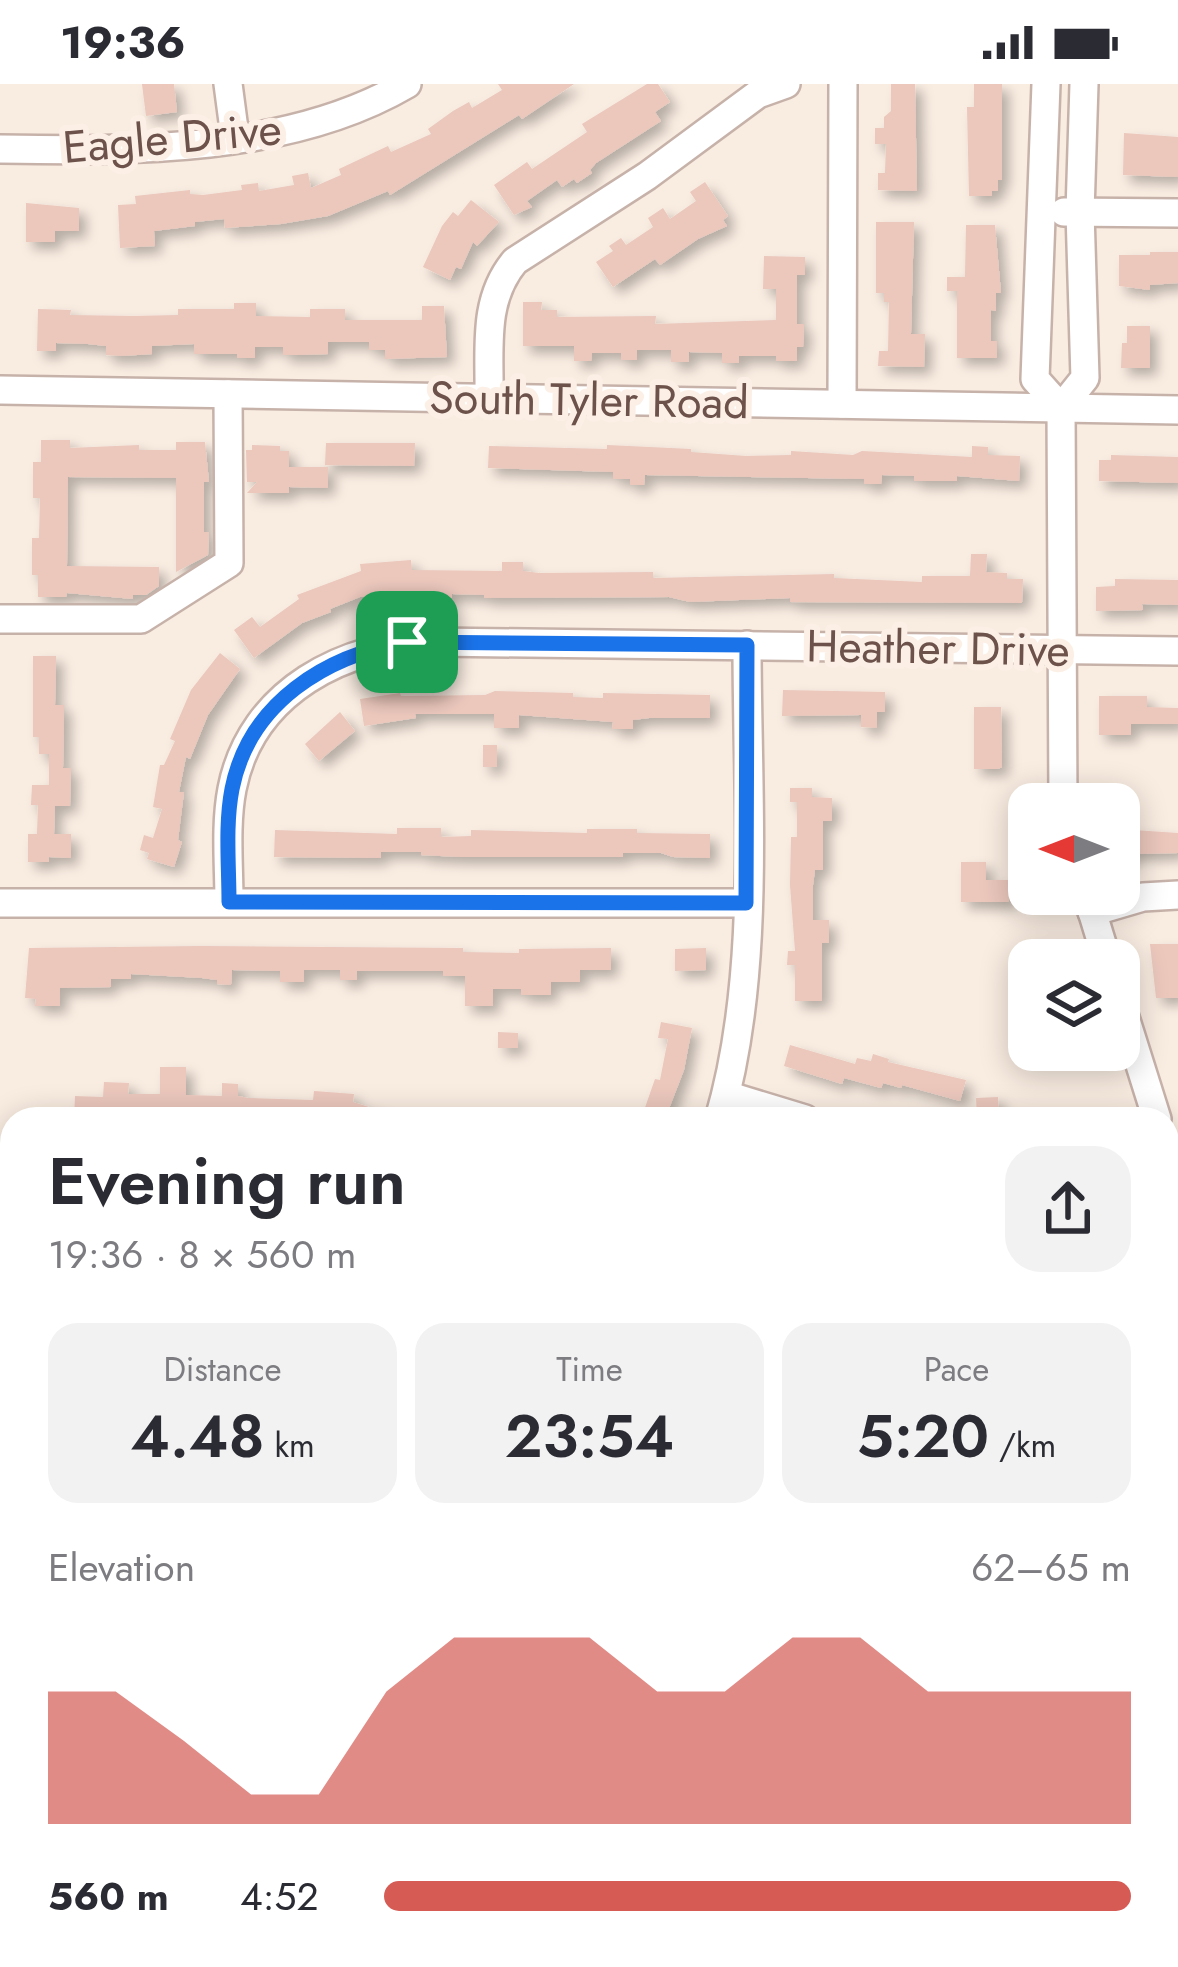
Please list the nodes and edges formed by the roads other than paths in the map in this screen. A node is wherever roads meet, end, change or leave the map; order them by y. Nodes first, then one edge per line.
1 (227, 84) edge
2 (407, 84) edge
3 (786, 84) edge
4 (843, 84) edge
5 (1046, 84) edge
6 (1084, 84) edge
7 (235, 137) junction
8 (0, 149) edge
9 (1042, 211) junction
10 (1080, 212) junction
11 (1178, 213) edge
12 (0, 390) edge
13 (227, 394) junction
14 (490, 398) junction
15 (842, 404) junction
16 (1061, 408) junction
17 (1178, 410) edge
18 (0, 619) edge
19 (747, 645) junction
20 (1060, 649) junction
21 (1178, 650) edge
22 (1063, 783) edge
23 (1178, 895) edge
24 (1140, 897) edge
25 (229, 902) junction
26 (0, 903) edge
27 (746, 903) junction
28 (1140, 1065) edge
29 (722, 1107) edge
30 (1153, 1107) edge

1 - 7 street
2 - 7 street, Eagle Drive
3 - 14 street
4 - 15 street
5 - 9 street
6 - 10 street
7 - 8 street, Eagle Drive
9 - 10 street
9 - 16 street
10 - 11 street
10 - 16 street
12 - 13 street, South Tyler Road
13 - 14 street, South Tyler Road
13 - 18 street
14 - 15 street, South Tyler Road
15 - 16 street, South Tyler Road
16 - 17 street, South Tyler Road
16 - 20 street
19 - 20 street, Heather Drive
19 - 25 street, Heather Drive
19 - 27 street
20 - 21 street, Heather Drive
20 - 22 street
23 - 24 street
25 - 26 street
25 - 27 street
27 - 29 street
28 - 30 street

